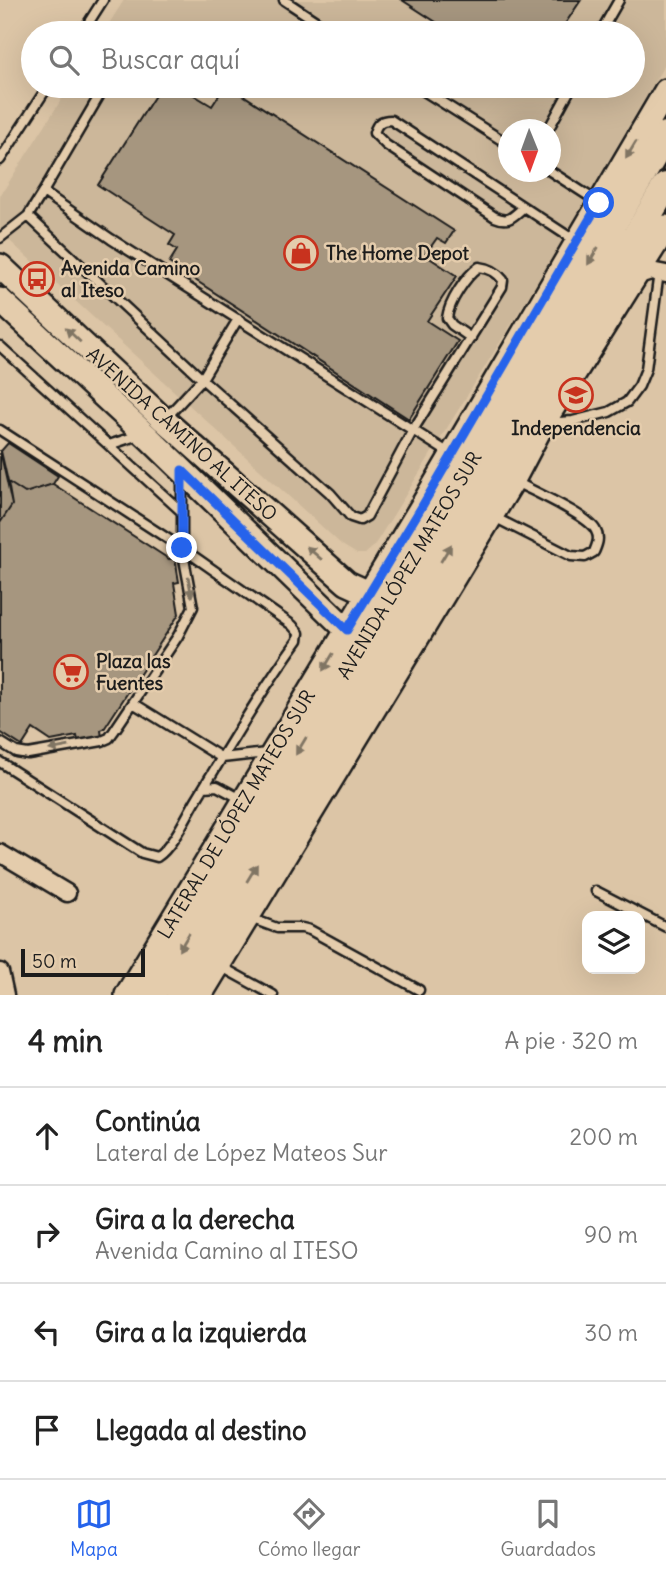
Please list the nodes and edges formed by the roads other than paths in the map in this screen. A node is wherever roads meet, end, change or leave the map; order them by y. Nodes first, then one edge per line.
1 (103, 0) edge
2 (284, 0) edge
3 (619, 0) edge
4 (90, 21) edge
5 (316, 21) edge
6 (607, 21) edge
7 (666, 91) edge
8 (40, 98) edge
9 (99, 98) edge
10 (434, 98) edge
11 (565, 98) edge
12 (554, 119) edge
13 (666, 135) edge
14 (498, 138) edge
15 (0, 160) edge
16 (561, 178) edge
17 (666, 186) edge
18 (43, 192) junction
19 (599, 203) junction
20 (523, 208) junction
21 (28, 216) junction
22 (663, 236) edge
23 (0, 239) edge
24 (576, 242) junction
25 (0, 266) edge
26 (663, 273) edge
27 (635, 276) junction
28 (0, 300) edge
29 (238, 319) junction
30 (471, 338) junction
31 (0, 346) edge
32 (202, 379) junction
33 (543, 423) junction
34 (0, 430) edge
35 (414, 430) junction
36 (152, 431) junction
37 (109, 445) junction
38 (452, 455) junction
39 (182, 470) junction
40 (513, 480) junction
41 (182, 512) junction
42 (491, 516) junction
43 (182, 548) junction
44 (445, 589) junction
45 (369, 593) junction
46 (347, 630) junction
47 (376, 668) junction
48 (133, 703) junction
49 (0, 742) edge
50 (274, 752) junction
51 (222, 758) junction
52 (0, 762) edge
53 (204, 787) junction
54 (244, 801) junction
55 (0, 853) edge
56 (596, 891) dead end
57 (67, 893) dead end
58 (247, 917) junction
59 (666, 927) edge
60 (219, 965) junction
61 (0, 972) edge
62 (419, 990) dead end
63 (5, 995) edge
64 (127, 995) edge
65 (152, 995) edge
66 (180, 995) edge
67 (200, 995) edge
68 (273, 995) edge

1 - 4 lane
2 - 5 lane
3 - 6 lane
7 -> 19 main road, LATERAL DE LÓPEZ MATEOS SUR
8 - 15 lane
9 - 18 lane
10 - 14 lane
11 - 12 lane
13 -> 65 main road, AVENIDA LÓPEZ MATEOS SUR
16 - 19 lane
47 -> 17 main road, AVENIDA LÓPEZ MATEOS SUR
18 - 21 lane
18 - 29 lane
19 - 24 main road, LATERAL DE LÓPEZ MATEOS SUR
20 - 20 lane
20 - 24 lane
21 - 23 lane
21 - 32 lane
22 - 27 main road
24 - 38 main road, LATERAL DE LÓPEZ MATEOS SUR
36 -> 25 main road, AVENIDA CAMINO AL ITESO
26 - 27 street
26 - 33 lane
27 - 33 main road
28 - 36 main road, AVENIDA CAMINO AL ITESO
29 - 32 lane
29 - 35 lane
30 - 30 lane
30 - 35 lane
31 - 37 lane
32 - 35 lane
32 - 36 lane
33 - 40 main road
34 - 43 lane
35 - 38 lane
36 - 37 lane
36 - 39 main road, AVENIDA CAMINO AL ITESO
45 -> 36 main road, AVENIDA CAMINO AL ITESO
37 - 41 lane
38 - 45 main road, LATERAL DE LÓPEZ MATEOS SUR
39 - 41 lane
39 - 46 main road, AVENIDA CAMINO AL ITESO
40 - 42 main road
40 - 42 lane
41 - 43 lane
42 - 44 main road
43 -> 48 lane
43 - 51 lane
44 - 47 main road
44 - 58 main road
45 - 46 main road, LATERAL DE LÓPEZ MATEOS SUR
46 -> 50 main road, LATERAL DE LÓPEZ MATEOS SUR
66 -> 47 main road, AVENIDA LÓPEZ MATEOS SUR
48 -> 49 lane
48 - 51 lane
50 - 51 lane
50 - 54 main road, LATERAL DE LÓPEZ MATEOS SUR
51 - 53 lane
52 - 53 lane
53 - 54 lane
54 - 64 main road, LATERAL DE LÓPEZ MATEOS SUR
55 - 57 street
56 - 59 lane
58 - 60 main road
58 - 62 lane
60 - 67 main road
60 - 68 lane
61 - 63 street

